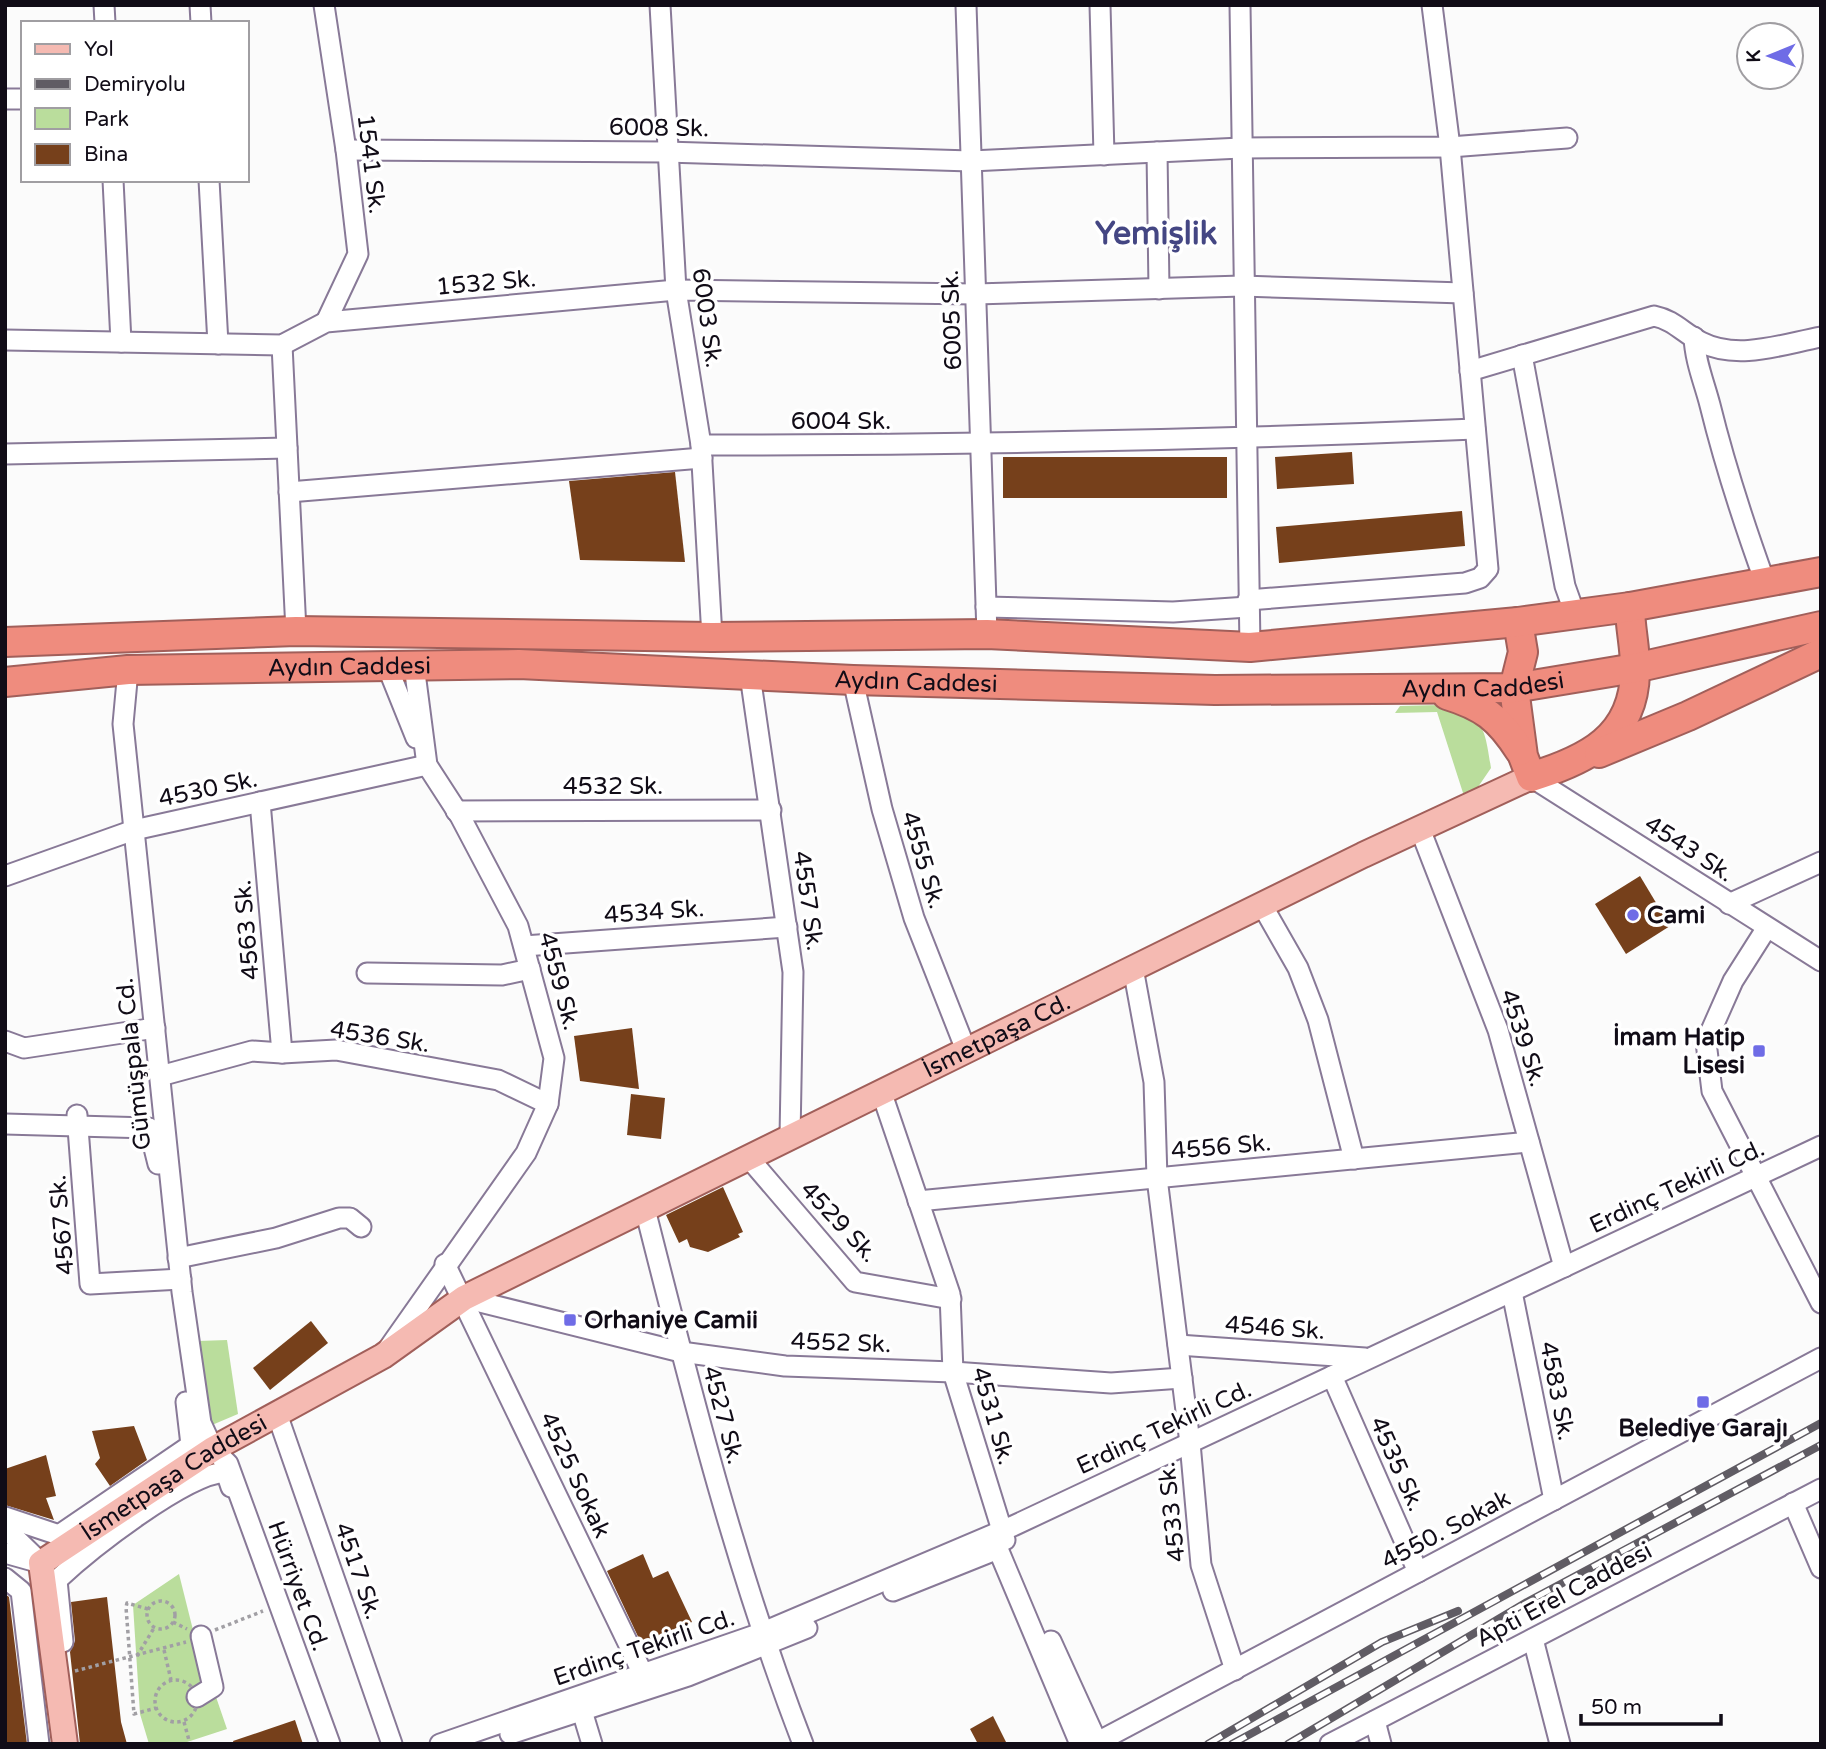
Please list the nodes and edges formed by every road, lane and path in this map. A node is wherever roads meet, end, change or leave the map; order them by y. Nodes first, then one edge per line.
1 (324, 5) edge
2 (660, 5) edge
3 (965, 5) edge
4 (1100, 5) edge
5 (1240, 5) edge
6 (1432, 5) edge
7 (1567, 138) dead end
8 (1450, 147) junction
9 (1241, 148) junction
10 (346, 150) junction
11 (666, 152) junction
12 (1157, 152) junction
13 (1104, 155) junction
14 (971, 161) junction
15 (113, 182) edge
16 (209, 182) edge
17 (1242, 286) junction
18 (1160, 289) junction
19 (676, 290) junction
20 (1463, 293) junction
21 (976, 294) junction
22 (326, 322) junction
23 (1694, 337) junction
24 (1821, 337) edge
25 (5, 340) edge
26 (121, 342) junction
27 (218, 344) junction
28 (282, 345) junction
29 (1522, 355) junction
30 (1470, 371) junction
31 (1475, 429) junction
32 (1247, 439) junction
33 (981, 445) junction
34 (287, 448) junction
35 (701, 452) junction
36 (5, 454) edge
37 (289, 492) junction
38 (1821, 572) edge
39 (1765, 582) junction
40 (1248, 604) junction
41 (1630, 607) junction
42 (1576, 614) junction
43 (986, 620) junction
44 (1518, 622) junction
45 (1821, 626) edge
46 (296, 631) junction
47 (712, 637) junction
48 (5, 642) edge
49 (1250, 647) junction
50 (1821, 653) edge
51 (400, 666) junction
52 (1635, 668) junction
53 (128, 670) junction
54 (750, 674) junction
55 (853, 680) junction
56 (5, 682) edge
57 (1514, 688) junction
58 (1431, 690) junction
59 (427, 765) junction
60 (1570, 765) junction
61 (1527, 766) junction
62 (260, 802) junction
63 (771, 810) junction
64 (456, 811) junction
65 (1420, 829) junction
66 (134, 830) junction
67 (1821, 862) edge
68 (5, 876) edge
69 (1729, 904) junction
70 (1262, 905) junction
71 (787, 927) junction
72 (1766, 929) junction
73 (524, 946) junction
74 (1821, 961) edge
75 (1133, 968) junction
76 (530, 970) junction
77 (367, 973) dead end
78 (155, 1028) junction
79 (5, 1041) edge
80 (966, 1049) junction
81 (282, 1053) junction
82 (160, 1076) junction
83 (881, 1091) junction
84 (548, 1104) junction
85 (5, 1112) edge
86 (164, 1119) junction
87 (77, 1120) junction
88 (5, 1124) edge
89 (790, 1137) junction
90 (1529, 1142) junction
91 (1821, 1146) edge
92 (748, 1157) junction
93 (1354, 1159) junction
94 (1757, 1177) junction
95 (1157, 1178) junction
96 (918, 1201) junction
97 (645, 1209) junction
98 (362, 1227) dead end
99 (178, 1258) junction
100 (445, 1264) junction
101 (1564, 1267) junction
102 (176, 1280) junction
103 (1512, 1292) junction
104 (464, 1298) junction
105 (951, 1299) junction
106 (1821, 1303) edge
107 (1178, 1345) junction
108 (681, 1352) junction
109 (383, 1356) junction
110 (1821, 1358) edge
111 (1369, 1359) junction
112 (953, 1372) junction
113 (1332, 1376) junction
114 (1182, 1378) junction
115 (277, 1413) junction
116 (1190, 1443) junction
117 (213, 1449) junction
118 (1821, 1489) edge
119 (1554, 1500) junction
120 (1793, 1503) junction
121 (5, 1517) edge
122 (5, 1528) edge
123 (1001, 1531) junction
124 (5, 1553) edge
125 (41, 1563) junction
126 (1821, 1567) edge
127 (1418, 1572) junction
128 (5, 1578) edge
129 (273, 1607) junction
130 (148, 1609) junction
131 (154, 1628) junction
132 (201, 1636) junction
133 (1533, 1639) junction
134 (763, 1640) junction
135 (164, 1650) junction
136 (137, 1656) junction
137 (129, 1658) junction
138 (1235, 1670) junction
139 (642, 1672) junction
140 (66, 1673) junction
141 (171, 1681) junction
142 (198, 1697) junction
143 (580, 1704) junction
144 (156, 1708) junction
145 (184, 1721) junction
146 (1375, 1721) junction
147 (1090, 1743) edge
148 (39, 1744) edge
149 (65, 1744) edge
150 (73, 1744) edge
151 (190, 1744) edge
152 (320, 1744) edge
153 (330, 1744) edge
154 (392, 1744) edge
155 (440, 1744) edge
156 (477, 1744) edge
157 (592, 1744) edge
158 (803, 1744) edge
159 (1330, 1744) edge
160 (1381, 1744) edge
161 (1560, 1744) edge

1 - 10 street, 1541 Sk.
2 - 11 street, 6003 Sk.
3 - 14 street, 6005 Sk.
4 - 13 street
5 - 9 street
6 - 8 street
7 - 8 street, 6008 Sk.
8 - 9 street, 6008 Sk.
8 - 20 street
9 - 12 street, 6008 Sk.
9 - 17 street
10 - 11 street, 6008 Sk.
10 - 22 street, 1541 Sk.
11 - 14 street, 6008 Sk.
11 - 19 street, 6003 Sk.
12 - 13 street, 6008 Sk.
12 - 18 street
13 - 14 street, 6008 Sk.
14 - 21 street, 6005 Sk.
15 - 26 street
16 - 27 street
17 - 18 street, 1532 Sk.
17 - 20 street, 1532 Sk.
17 - 32 street
18 - 21 street, 1532 Sk.
19 - 21 street, 1532 Sk.
19 - 22 street, 1532 Sk.
19 - 35 street, 6003 Sk.
20 - 30 street
21 - 33 street, 6005 Sk.
22 - 28 street, 1532 Sk.
23 - 24 street
23 - 29 street
23 - 39 street
25 - 26 street, 1532 Sk.
26 - 27 street, 1532 Sk.
27 - 28 street, 1532 Sk.
28 - 34 street
29 - 30 street
29 - 42 street
30 - 31 street
31 - 32 street, 6004 Sk.
31 - 40 street
32 - 33 street, 6004 Sk.
32 - 40 street
33 - 35 street, 6004 Sk.
33 - 43 street, 6005 Sk.
34 - 36 street
34 - 37 street
35 - 37 street, 6004 Sk.
35 - 47 street, 6003 Sk.
37 - 46 street
38 - 39 highway, Aydın Caddesi
39 - 41 highway, Aydın Caddesi
40 - 43 street
40 - 49 street
41 - 42 highway, Aydın Caddesi
41 - 52 highway
42 - 44 highway, Aydın Caddesi
43 - 47 highway, Aydın Caddesi
43 - 49 highway, Aydın Caddesi
44 - 49 highway, Aydın Caddesi
44 - 57 highway
45 - 52 highway, Aydın Caddesi
46 - 47 highway, Aydın Caddesi
46 - 48 highway, Aydın Caddesi
50 - 60 highway
51 - 53 highway, Aydın Caddesi
51 - 54 highway, Aydın Caddesi
51 - 59 street
51 - 59 street, 4559 Sk.
52 - 57 highway, Aydın Caddesi
52 - 60 highway
53 - 56 highway, Aydın Caddesi
53 - 66 street, Gümüşpala Cd.
54 - 55 highway, Aydın Caddesi
54 - 63 street, 4557 Sk.
55 - 58 highway, Aydın Caddesi
55 - 80 street, 4555 Sk.
57 - 58 highway, Aydın Caddesi
57 - 61 highway
58 - 61 highway
59 - 62 street, 4530 Sk.
59 - 64 street, 4559 Sk.
60 - 61 highway
61 - 65 main road, İsmetpaşa Cd.
61 - 69 street, 4543 Sk.
62 - 66 street, 4530 Sk.
62 - 81 street, 4563 Sk.
63 - 64 street, 4532 Sk.
63 - 71 street, 4557 Sk.
64 - 73 street, 4559 Sk.
65 - 70 main road, İsmetpaşa Cd.
65 - 90 street, 4539 Sk.
66 - 68 street, 4530 Sk.
66 - 78 street, Gümüşpala Cd.
67 - 69 street
69 - 72 street, 4543 Sk.
70 - 75 main road, İsmetpaşa Cd.
70 - 93 street
71 - 73 street, 4534 Sk.
71 - 89 street, 4557 Sk.
72 - 74 street, 4543 Sk.
72 - 94 street
73 - 76 street, 4559 Sk.
75 - 80 main road, İsmetpaşa Cd.
75 - 95 street, 4533 Sk.
76 - 77 street
76 - 84 street, 4559 Sk.
78 - 79 street
78 - 82 street, Gümüşpala Cd.
80 - 83 main road, İsmetpaşa Cd.
81 - 82 street, 4536 Sk.
81 - 84 street, 4536 Sk.
82 - 86 street, Gümüşpala Cd.
83 - 89 main road, İsmetpaşa Cd.
83 - 96 street, 4531 Sk.
84 - 100 street, 4559 Sk.
85 - 87 street
86 - 87 street
86 - 99 street, Gümüşpala Cd.
87 - 88 street
87 - 102 street
87 - 102 street, 4567 Sk.
89 - 92 main road, İsmetpaşa Cd.
90 - 93 street, 4556 Sk.
90 - 101 street, 4539 Sk.
91 - 94 street, Erdinç Tekirli Cd.
92 - 97 main road, İsmetpaşa Cd.
92 - 105 street, 4529 Sk.
93 - 95 street, 4556 Sk.
94 - 101 street, Erdinç Tekirli Cd.
94 - 106 street
95 - 96 street, 4556 Sk.
95 - 107 street, 4533 Sk.
96 - 105 street, 4531 Sk.
97 - 104 main road, İsmetpaşa Cd.
97 - 108 street, 4527 Sk.
98 - 99 street
99 - 102 street, Gümüşpala Cd.
100 - 104 street
100 - 109 street, 4559 Sk.
101 - 103 street, Erdinç Tekirli Cd.
102 - 117 street, Gümüşpala Cd.
102 - 121 street
103 - 111 street, Erdinç Tekirli Cd.
103 - 119 street, 4583 Sk.
104 - 108 street, 4552 Sk.
104 - 109 main road, İsmetpaşa Caddesi
104 - 139 street, 4525 Sokak
105 - 112 street, 4531 Sk.
107 - 111 street, 4546 Sk.
107 - 114 street, 4533 Sk.
108 - 112 street, 4552 Sk.
108 - 134 street, 4527 Sk.
109 - 115 main road, İsmetpaşa Caddesi
110 - 119 street, 4550. Sokak
111 - 113 street, Erdinç Tekirli Cd.
112 - 114 street, 4552 Sk.
112 - 123 street, 4531 Sk.
113 - 116 street, Erdinç Tekirli Cd.
113 - 127 street, 4535 Sk.
114 - 116 street, 4533 Sk.
115 - 117 main road, İsmetpaşa Caddesi
115 - 154 street, 4517 Sk.
116 - 123 street, Erdinç Tekirli Cd.
116 - 138 street, 4533 Sk.
117 - 125 main road, İsmetpaşa Caddesi
117 - 153 street, Hürriyet Cd.
118 - 120 street, Apti Erel Caddesi
119 - 127 street, 4550. Sokak
120 - 126 street
120 - 133 street, Apti Erel Caddesi
122 - 125 street
123 - 134 street, Erdinç Tekirli Cd.
123 - 147 street, 4531 Sk.
124 - 125 street
125 - 149 main road
127 - 138 street, 4550. Sokak
128 - 148 street
129 - 132 path
129 - 140 street
129 - 152 street
130 - 131 path
130 - 131 path
130 - 137 path
131 - 136 path
132 - 135 path
132 - 142 street
133 - 146 street, Apti Erel Caddesi
133 - 161 street
134 - 139 street, Erdinç Tekirli Cd.
134 - 143 street
134 - 147 street
134 - 158 street, 4527 Sk.
135 - 136 path
135 - 141 path
136 - 137 path
137 - 140 path
137 - 144 path
138 - 147 street, 4550. Sokak
139 - 143 street, Erdinç Tekirli Cd.
140 - 150 street
141 - 142 path
141 - 144 path
142 - 145 path
143 - 155 street, Erdinç Tekirli Cd.
143 - 156 street
143 - 157 street
144 - 145 path
145 - 151 path
146 - 159 street, Apti Erel Caddesi
146 - 160 street

